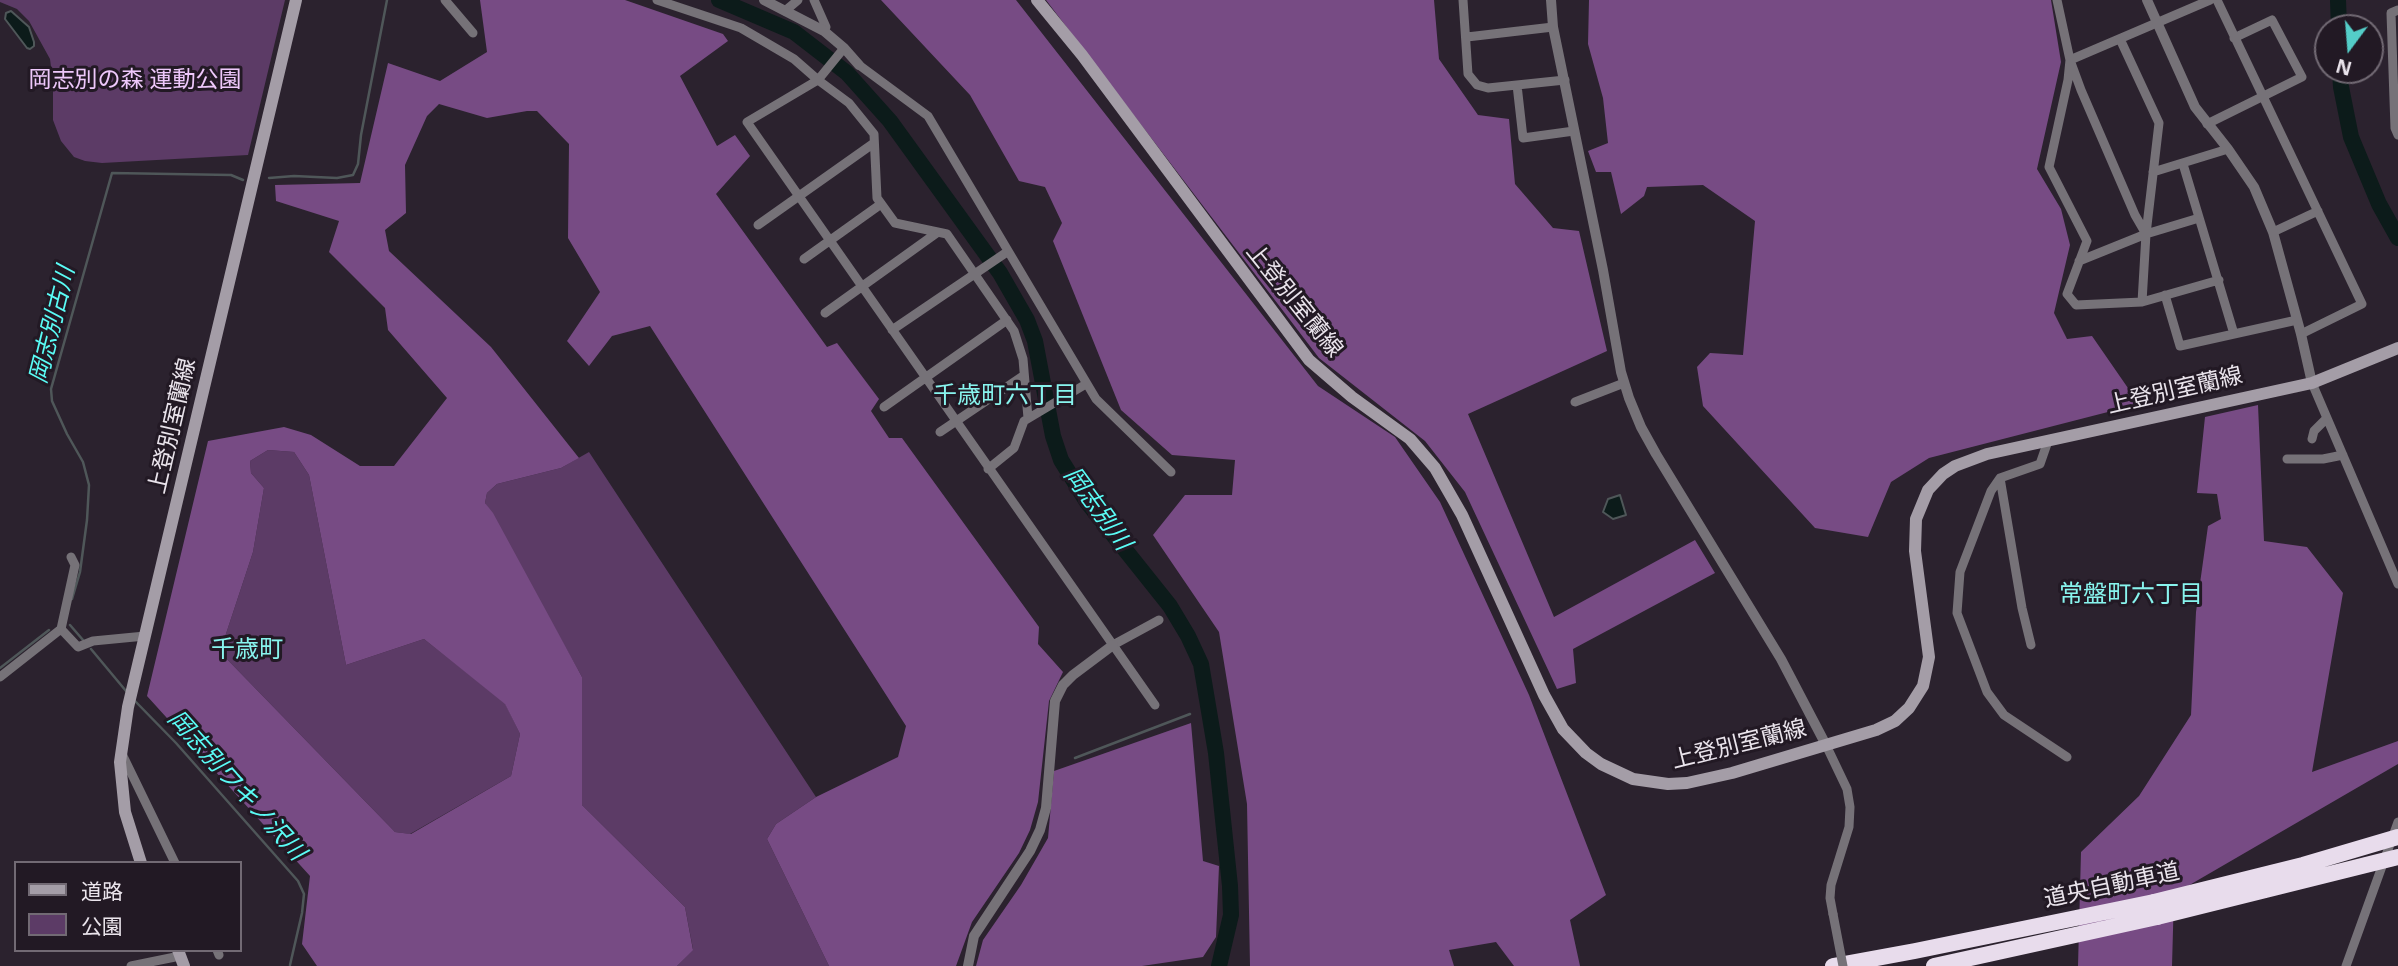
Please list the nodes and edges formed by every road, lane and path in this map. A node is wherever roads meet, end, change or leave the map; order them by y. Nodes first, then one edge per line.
1 (296, 0) edge
2 (445, 0) edge
3 (657, 0) edge
4 (764, 0) edge
5 (798, 0) edge
6 (814, 0) edge
7 (1037, 0) edge
8 (1464, 0) edge
9 (1551, 0) edge
10 (2057, 0) edge
11 (2147, 0) edge
12 (2210, 0) edge
13 (2217, 0) edge
14 (2398, 10) edge
15 (785, 11) junction
16 (2157, 23) junction
17 (1553, 27) junction
18 (824, 31) junction
19 (473, 33) dead end
20 (1467, 37) junction
21 (2234, 38) junction
22 (2120, 39) junction
23 (844, 48) junction
24 (2070, 60) junction
25 (859, 65) joint
26 (2395, 71) edge
27 (820, 78) junction
28 (1564, 80) junction
29 (1517, 85) junction
30 (2263, 96) junction
31 (2207, 124) junction
32 (1574, 131) junction
33 (2398, 135) edge
34 (874, 144) junction
35 (2228, 149) junction
36 (2183, 164) junction
37 (2153, 172) junction
38 (799, 197) junction
39 (881, 204) junction
40 (2318, 211) junction
41 (2199, 218) junction
42 (758, 225) dead end
43 (938, 232) junction
44 (2273, 233) junction
45 (2146, 234) junction
46 (829, 240) junction
47 (1004, 254) junction
48 (804, 259) dead end
49 (2079, 261) junction
50 (974, 275) junction
51 (2219, 281) junction
52 (861, 286) junction
53 (2165, 295) junction
54 (2142, 302) junction
55 (825, 313) dead end
56 (1007, 320) junction
57 (2297, 320) junction
58 (892, 330) junction
59 (2234, 334) junction
60 (2301, 334) junction
61 (2398, 348) edge
62 (1023, 376) junction
63 (925, 378) junction
64 (1624, 383) junction
65 (2312, 383) junction
66 (1086, 384) junction
67 (1575, 402) dead end
68 (884, 407) dead end
69 (1030, 416) junction
70 (2327, 418) junction
71 (956, 422) junction
72 (940, 432) dead end
73 (2312, 439) dead end
74 (2048, 441) junction
75 (2343, 455) junction
76 (2287, 458) dead end
77 (988, 469) junction
78 (1171, 472) dead end
79 (2000, 478) junction
80 (71, 556) dead end
81 (2398, 584) edge
82 (1158, 620) dead end
83 (61, 629) junction
84 (145, 636) junction
85 (1113, 645) junction
86 (2031, 645) dead end
87 (0, 677) edge
88 (1155, 705) dead end
89 (1826, 745) junction
90 (121, 752) junction
91 (2067, 757) dead end
92 (2398, 822) edge
93 (2398, 837) edge
94 (2398, 857) edge
95 (140, 861) edge
96 (174, 861) edge
97 (2155, 909) junction
98 (181, 958) edge
99 (131, 966) edge
100 (968, 966) edge
101 (1833, 966) edge
102 (1843, 966) edge
103 (1934, 966) edge
104 (2346, 966) edge

1 - 84 main road, 上登別室蘭線
2 - 19 street
3 - 27 street
4 - 15 street
5 - 15 street
6 - 18 street
7 - 89 main road, 上登別室蘭線
8 - 20 street
9 - 17 street
10 - 24 street
11 - 16 street
12 - 16 street
13 - 21 street
14 - 26 street
15 - 18 street
16 - 22 street
16 - 31 street
17 - 20 street
17 - 28 street
18 - 23 street
20 - 29 street
21 - 30 street
21 - 30 street
22 - 24 street
22 - 37 street
23 - 25 street
23 - 27 street
24 - 45 street
24 - 49 street
25 - 47 street
26 - 33 street
27 - 34 street
27 - 38 street
28 - 29 street
28 - 32 street
29 - 32 street
30 - 31 street
30 - 40 street
31 - 35 street
32 - 64 street
34 - 38 street
34 - 39 street
35 - 36 street
35 - 44 street
36 - 37 street
36 - 41 street
37 - 45 street
38 - 42 street
38 - 46 street
39 - 43 street
39 - 46 street
40 - 44 street
40 - 60 street
41 - 45 street
41 - 51 street
43 - 50 street
43 - 52 street
44 - 57 street
45 - 49 street
45 - 54 street
46 - 48 street
46 - 52 street
47 - 50 street
47 - 66 street
49 - 54 street
50 - 56 street
50 - 58 street
51 - 53 street
51 - 59 street
52 - 55 street
52 - 58 street
53 - 54 street
53 - 59 street
56 - 62 street
56 - 63 street
57 - 59 street
57 - 60 street
58 - 63 street
60 - 65 street
61 - 65 main road, 上登別室蘭線
62 - 69 street
62 - 71 street
63 - 68 street
63 - 71 street
64 - 67 street
64 - 89 street
65 - 70 street
65 - 74 main road, 上登別室蘭線
66 - 69 street
66 - 78 street
69 - 77 street
70 - 73 street
70 - 75 street
71 - 72 street
71 - 77 street
74 - 79 street
74 - 89 main road, 上登別室蘭線
75 - 76 street
75 - 81 street
77 - 85 street
79 - 86 street
79 - 91 street
80 - 83 street
82 - 85 street
83 - 84 street
83 - 87 street
84 - 90 main road, 上登別室蘭線
85 - 88 street
85 - 100 street
89 - 102 street, bridge
90 - 95 main road, 上登別室蘭線
90 - 96 street
92 - 104 street
93 - 97 highway, 道央自動車道, bridge
94 - 97 highway, 道央自動車道, bridge
97 - 101 highway, 道央自動車道
97 - 103 highway, 道央自動車道
98 - 99 street

